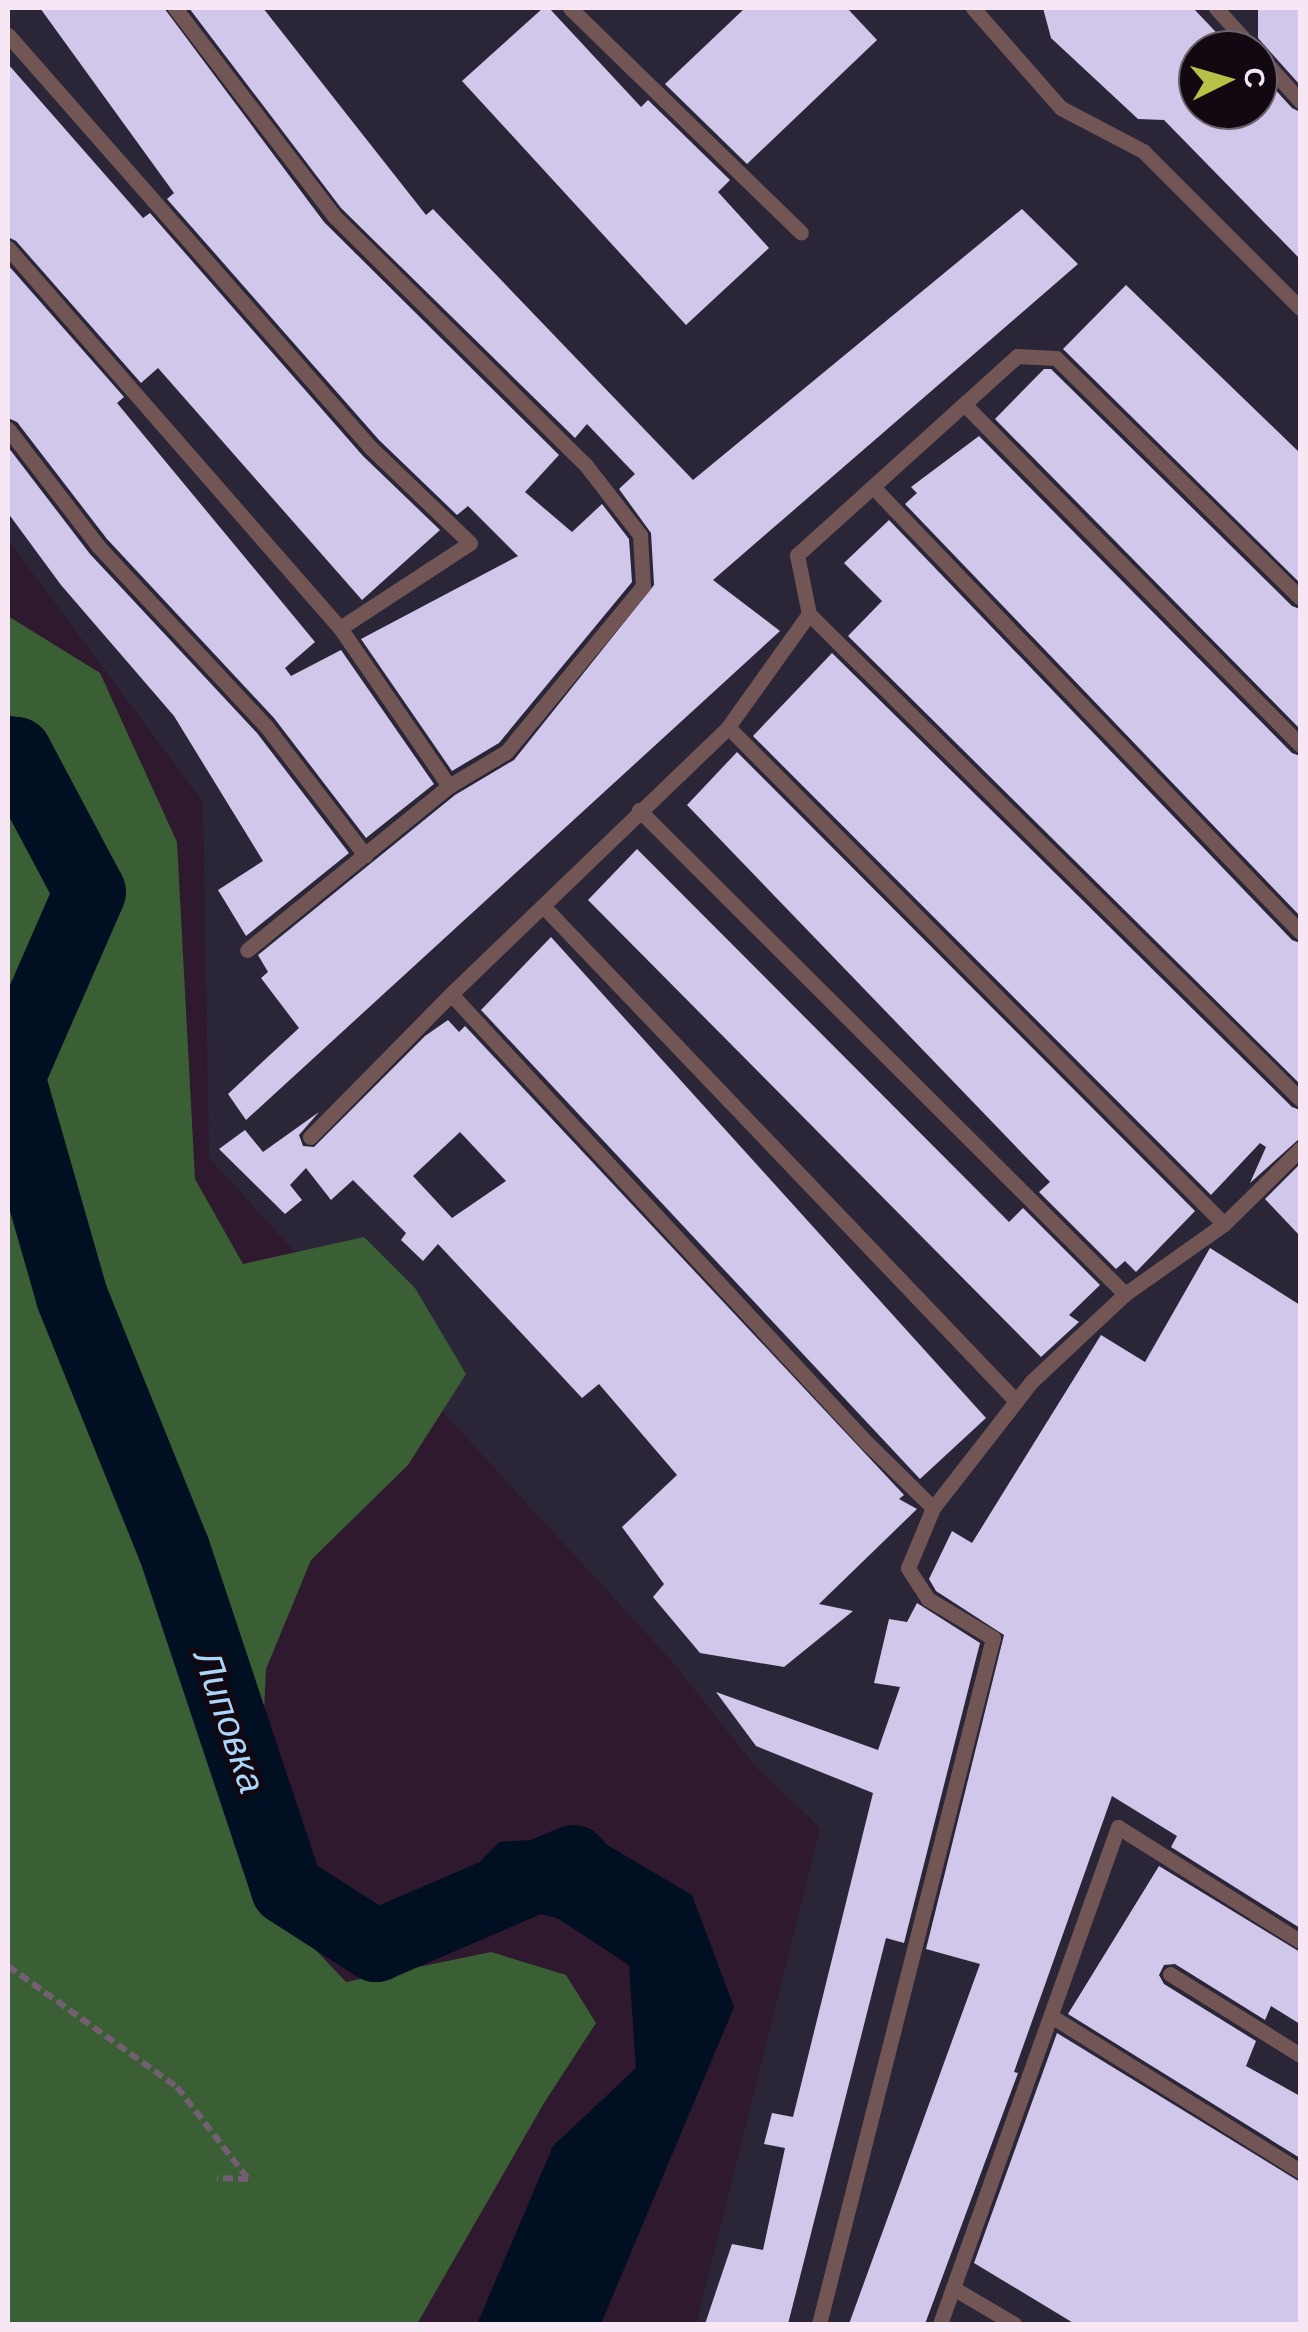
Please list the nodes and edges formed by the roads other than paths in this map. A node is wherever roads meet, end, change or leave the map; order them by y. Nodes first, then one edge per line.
1 (176, 8) edge
2 (570, 8) edge
3 (973, 8) edge
4 (1216, 8) edge
5 (1236, 30) edge
6 (8, 35) edge
7 (1278, 76) edge
8 (1300, 101) edge
9 (802, 234) dead end
10 (8, 248) edge
11 (1300, 308) edge
12 (964, 404) junction
13 (8, 429) edge
14 (873, 487) junction
15 (1300, 598) edge
16 (809, 614) junction
17 (340, 628) junction
18 (728, 727) junction
19 (1300, 746) edge
20 (449, 786) junction
21 (638, 810) junction
22 (365, 855) junction
23 (543, 906) junction
24 (1300, 932) edge
25 (247, 950) dead end
26 (451, 994) junction
27 (1300, 1099) edge
28 (310, 1136) dead end
29 (1300, 1149) edge
30 (1224, 1224) junction
31 (1124, 1294) junction
32 (1016, 1401) junction
33 (933, 1508) junction
34 (1300, 1941) edge
35 (1170, 1974) dead end
36 (1051, 2016) junction
37 (1300, 2055) edge
38 (1300, 2170) edge
39 (953, 2288) junction
40 (819, 2324) edge
41 (940, 2324) edge
42 (1014, 2324) edge

1 - 20 lane
2 - 9 lane
3 - 11 lane
4 - 5 lane
6 - 17 lane
7 - 8 lane
10 - 17 lane
12 - 14 lane
12 - 15 lane
12 - 19 lane
13 - 22 lane
14 - 16 lane
14 - 24 lane
16 - 18 lane
16 - 27 lane
17 - 20 lane
18 - 21 lane
18 - 30 lane
20 - 22 lane
21 - 23 lane
21 - 31 lane
22 - 25 lane
23 - 26 lane
23 - 32 lane
26 - 28 lane
26 - 33 lane
29 - 30 lane
30 - 31 lane
31 - 32 lane
32 - 33 lane
33 - 40 lane
34 - 36 lane
35 - 37 lane
36 - 38 lane
36 - 39 lane
39 - 41 lane
39 - 42 lane

